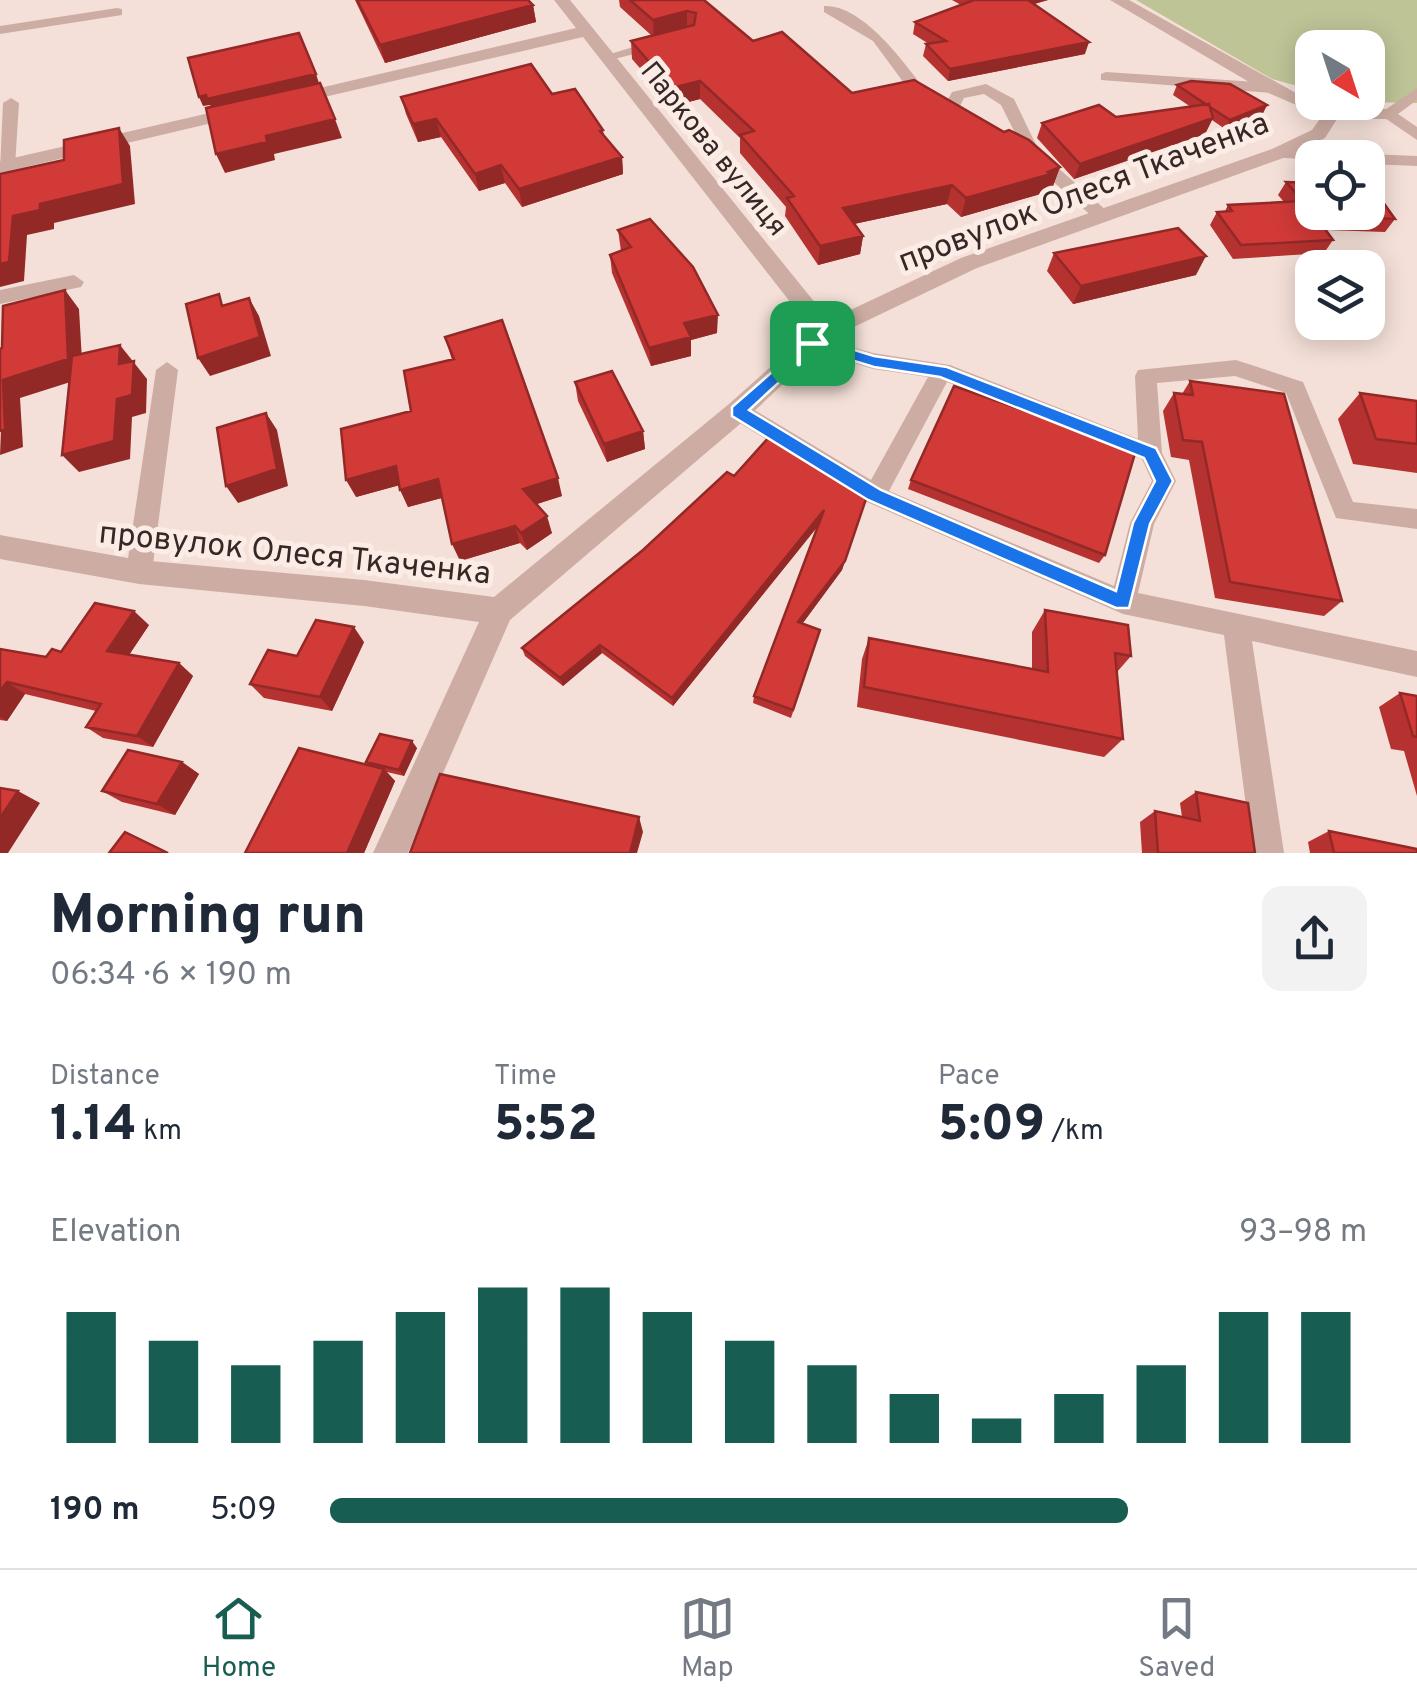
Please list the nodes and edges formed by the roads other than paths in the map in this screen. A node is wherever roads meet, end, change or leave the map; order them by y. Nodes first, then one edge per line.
1 (562, 0) edge
2 (1118, 0) edge
3 (829, 9) dead end
4 (117, 12) dead end
5 (0, 30) edge
6 (586, 31) junction
7 (672, 40) edge
8 (606, 57) junction
9 (1106, 77) dead end
10 (1272, 88) junction
11 (1417, 93) edge
12 (1295, 98) edge
13 (11, 103) dead end
14 (276, 103) edge
15 (257, 107) edge
16 (1417, 113) edge
17 (1387, 114) junction
18 (1328, 120) edge
19 (1417, 136) edge
20 (1002, 138) edge
21 (1030, 152) junction
22 (1278, 154) junction
23 (1295, 155) edge
24 (1385, 159) edge
25 (1417, 161) edge
26 (3, 166) edge
27 (1102, 216) junction
28 (74, 282) dead end
29 (0, 297) edge
30 (819, 337) junction
31 (167, 370) dead end
32 (942, 371) junction
33 (738, 411) junction
34 (1150, 453) junction
35 (874, 495) junction
36 (1417, 519) edge
37 (0, 547) edge
38 (139, 572) junction
39 (1123, 602) junction
40 (498, 611) junction
41 (1236, 626) junction
42 (1417, 664) edge
43 (390, 853) edge
44 (1268, 853) edge

1 - 6 street, Паркова вулиця
2 - 10 street
3 - 21 lane
4 - 5 lane
6 - 8 street, Паркова вулиця
6 - 14 street
7 - 8 lane
8 - 30 street, Паркова вулиця
9 - 10 lane
10 - 12 street
11 - 17 lane
13 - 26 lane
15 - 26 street
16 - 17 lane
17 - 19 lane
18 - 22 street, провулок Олеся Ткаченка
20 - 21 lane
21 - 27 lane
22 - 23 lane
22 - 27 street, провулок Олеся Ткаченка
24 - 25 lane
27 - 30 street, провулок Олеся Ткаченка
28 - 29 lane
30 - 32 lane
30 - 33 street, провулок Олеся Ткаченка
31 - 38 lane
32 - 34 lane
32 - 35 lane
33 - 35 lane
33 - 40 street, провулок Олеся Ткаченка
34 - 36 lane
34 - 39 lane
35 - 39 lane
37 - 38 street, провулок Олеся Ткаченка
38 - 40 street, провулок Олеся Ткаченка
39 - 41 lane
40 - 43 street
41 - 42 lane
41 - 44 lane

